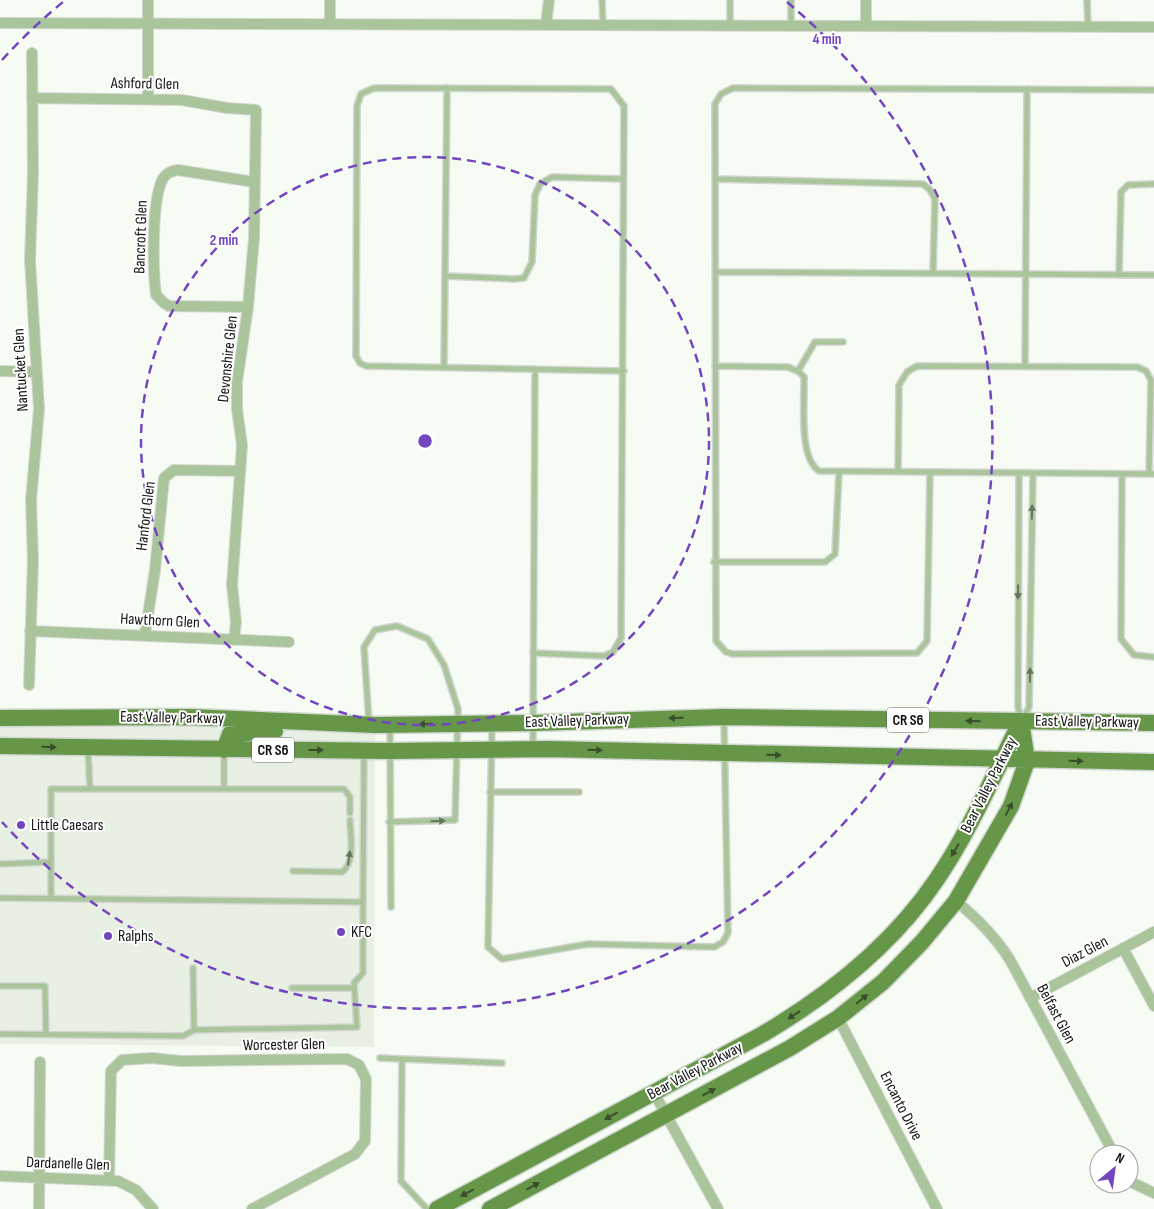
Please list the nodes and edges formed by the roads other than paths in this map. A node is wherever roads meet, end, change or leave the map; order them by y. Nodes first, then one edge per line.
1 (148, 0) edge
2 (330, 0) edge
3 (549, 0) edge
4 (602, 0) edge
5 (730, 0) edge
6 (791, 0) edge
7 (866, 0) edge
8 (1087, 0) edge
9 (0, 23) edge
10 (148, 23) junction
11 (330, 24) junction
12 (546, 24) junction
13 (603, 24) junction
14 (730, 25) junction
15 (791, 26) junction
16 (866, 26) junction
17 (1088, 26) junction
18 (1154, 27) edge
19 (32, 53) dead end
20 (446, 88) junction
21 (1027, 89) junction
22 (1154, 90) edge
23 (32, 98) junction
24 (148, 99) junction
25 (256, 110) joint
26 (623, 179) junction
27 (716, 179) junction
28 (254, 182) junction
29 (1154, 184) edge
30 (716, 272) junction
31 (933, 273) junction
32 (1026, 274) junction
33 (1119, 275) junction
34 (1154, 275) edge
35 (445, 276) junction
36 (248, 307) junction
37 (843, 342) dead end
38 (715, 366) junction
39 (444, 367) junction
40 (1025, 368) junction
41 (535, 369) junction
42 (0, 371) edge
43 (624, 371) junction
44 (798, 371) junction
45 (36, 372) junction
46 (240, 471) junction
47 (838, 472) junction
48 (898, 472) junction
49 (930, 472) junction
50 (1019, 473) junction
51 (1033, 474) junction
52 (1122, 474) junction
53 (1152, 474) edge
54 (714, 562) junction
55 (1031, 563) junction
56 (1018, 564) junction
57 (30, 631) junction
58 (1018, 632) junction
59 (1030, 632) junction
60 (145, 634) junction
61 (234, 640) junction
62 (288, 642) dead end
63 (533, 653) junction
64 (1154, 656) edge
65 (29, 685) dead end
66 (724, 717) junction
67 (0, 718) edge
68 (1021, 721) junction
69 (298, 722) junction
70 (533, 723) junction
71 (1154, 723) edge
72 (368, 724) junction
73 (390, 724) junction
74 (458, 724) junction
75 (492, 724) junction
76 (0, 746) edge
77 (88, 748) junction
78 (457, 749) junction
79 (491, 749) junction
80 (533, 749) junction
81 (224, 750) junction
82 (364, 751) junction
83 (389, 751) junction
84 (725, 754) junction
85 (1001, 760) junction
86 (1028, 761) junction
87 (1154, 762) edge
88 (90, 789) junction
89 (224, 789) junction
90 (490, 792) junction
91 (579, 792) dead end
92 (350, 813) dead end
93 (350, 820) dead end
94 (389, 822) junction
95 (51, 862) junction
96 (0, 864) edge
97 (293, 871) dead end
98 (0, 898) edge
99 (51, 898) junction
100 (956, 901) junction
101 (363, 902) junction
102 (391, 907) dead end
103 (1154, 932) edge
104 (1123, 948) junction
105 (193, 968) dead end
106 (0, 986) edge
107 (292, 988) dead end
108 (354, 988) junction
109 (1030, 998) junction
110 (1154, 1006) edge
111 (838, 1018) junction
112 (194, 1030) junction
113 (0, 1034) edge
114 (46, 1034) junction
115 (380, 1058) dead end
116 (402, 1059) junction
117 (40, 1062) dead end
118 (502, 1063) dead end
119 (654, 1093) junction
120 (666, 1115) junction
121 (1109, 1144) edge
122 (0, 1176) edge
123 (39, 1178) junction
124 (109, 1180) junction
125 (1139, 1186) edge
126 (1154, 1193) edge
127 (39, 1209) edge
128 (153, 1209) edge
129 (252, 1209) edge
130 (427, 1209) edge
131 (437, 1209) edge
132 (490, 1209) edge
133 (718, 1209) edge
134 (937, 1209) edge

1 - 10 street
2 - 11 street
3 - 12 street
4 - 13 lane
5 - 14 lane
6 - 15 lane
7 - 16 street
8 - 17 lane
9 - 10 street
10 - 11 street
10 - 24 street
11 - 12 street
12 - 13 street
13 - 14 street
14 - 15 street
15 - 16 street
16 - 17 street
17 - 18 street
19 - 23 street, Nantucket Glen
20 - 26 lane
20 - 35 lane
20 - 39 lane
21 - 22 lane
21 - 27 lane
21 - 32 lane
23 - 24 street, Ashford Glen
23 - 45 street, Nantucket Glen
24 - 25 street, Ashford Glen
25 - 28 street, Devonshire Glen
26 - 35 lane
26 - 43 lane
27 - 30 lane
27 - 31 lane
28 - 36 street, Devonshire Glen
28 - 36 street, Bancroft Glen
29 - 33 lane
30 - 31 lane
30 - 38 lane
31 - 32 lane
32 - 33 lane
32 - 40 lane
33 - 34 lane
35 - 39 lane
36 - 46 street, Devonshire Glen
37 - 44 lane
38 - 44 lane
38 - 54 lane
39 - 41 lane
40 - 48 lane
40 - 53 lane
41 - 43 lane
41 - 63 lane
42 - 45 street
43 - 63 lane
44 - 47 lane
45 - 57 street, Nantucket Glen
46 - 60 street, Hanford Glen
46 - 61 street, Devonshire Glen
47 - 48 lane
47 - 54 lane
48 - 49 lane
49 - 50 lane
49 - 54 lane
50 - 51 lane
50 - 56 lane
51 - 52 lane
55 -> 51 lane
52 - 53 lane
52 - 64 lane
55 - 56 lane
55 - 59 lane
56 -> 58 lane
57 - 60 street, Hawthorn Glen
57 - 65 street, Nantucket Glen
58 - 59 lane
58 - 68 lane
68 -> 59 lane
60 - 61 street, Hawthorn Glen
61 - 62 street, Hawthorn Glen
63 - 70 lane
68 -> 66 main road, East Valley Parkway / CR S6
66 -> 70 main road, East Valley Parkway / CR S6
66 - 84 lane
67 - 69 main road, East Valley Parkway / CR S6
68 - 71 main road, East Valley Parkway / CR S6
68 - 85 main road, Bear Valley Parkway
68 - 86 main road, Bear Valley Parkway
69 - 72 main road, East Valley Parkway / CR S6
69 - 81 main road
70 - 75 main road, East Valley Parkway / CR S6
70 - 80 lane
72 - 73 main road, East Valley Parkway / CR S6
72 - 74 lane
74 -> 73 main road, East Valley Parkway / CR S6
73 - 83 lane
74 - 75 main road, East Valley Parkway / CR S6
74 - 78 lane
75 - 79 lane
76 -> 77 main road, East Valley Parkway / CR S6
77 - 81 main road, East Valley Parkway / CR S6
77 - 88 lane
78 - 79 main road, East Valley Parkway / CR S6
78 - 83 main road, East Valley Parkway / CR S6
94 -> 78 lane
79 - 80 main road, East Valley Parkway / CR S6
79 - 90 lane
80 -> 84 main road, East Valley Parkway / CR S6
81 -> 82 main road, East Valley Parkway / CR S6
81 - 89 lane
82 - 83 main road, East Valley Parkway / CR S6
82 - 101 lane
83 - 94 lane
84 -> 85 main road, East Valley Parkway / CR S6
84 - 90 lane
85 - 86 main road, East Valley Parkway / CR S6
85 -> 119 main road, Bear Valley Parkway
86 -> 87 main road, East Valley Parkway / CR S6
100 -> 86 main road, Bear Valley Parkway
88 - 89 lane
88 - 95 lane
89 - 92 lane
90 - 91 lane
97 -> 93 lane
94 - 102 lane
95 - 96 lane
95 - 99 lane
98 - 99 lane
99 - 101 lane
100 - 109 street, Belfast Glen
111 -> 100 main road, Bear Valley Parkway
101 - 108 lane
103 - 104 street, Diaz Glen
104 - 109 street, Diaz Glen
104 - 110 street
105 - 112 lane
106 - 114 lane
107 - 108 lane
108 - 112 lane
109 - 121 street, Belfast Glen
120 -> 111 main road, Bear Valley Parkway
111 - 134 street, Encanto Drive
112 - 114 lane
113 - 114 lane
115 - 116 lane
116 - 118 lane
116 - 130 lane
117 - 123 street
119 - 120 street
119 -> 131 main road, Bear Valley Parkway
132 -> 120 main road, Bear Valley Parkway
120 - 133 street
122 - 123 street, Dardanelle Glen
123 - 124 street, Dardanelle Glen
123 - 127 street
124 - 128 street, Dardanelle Glen
124 - 129 street, Worcester Glen
125 - 126 street

